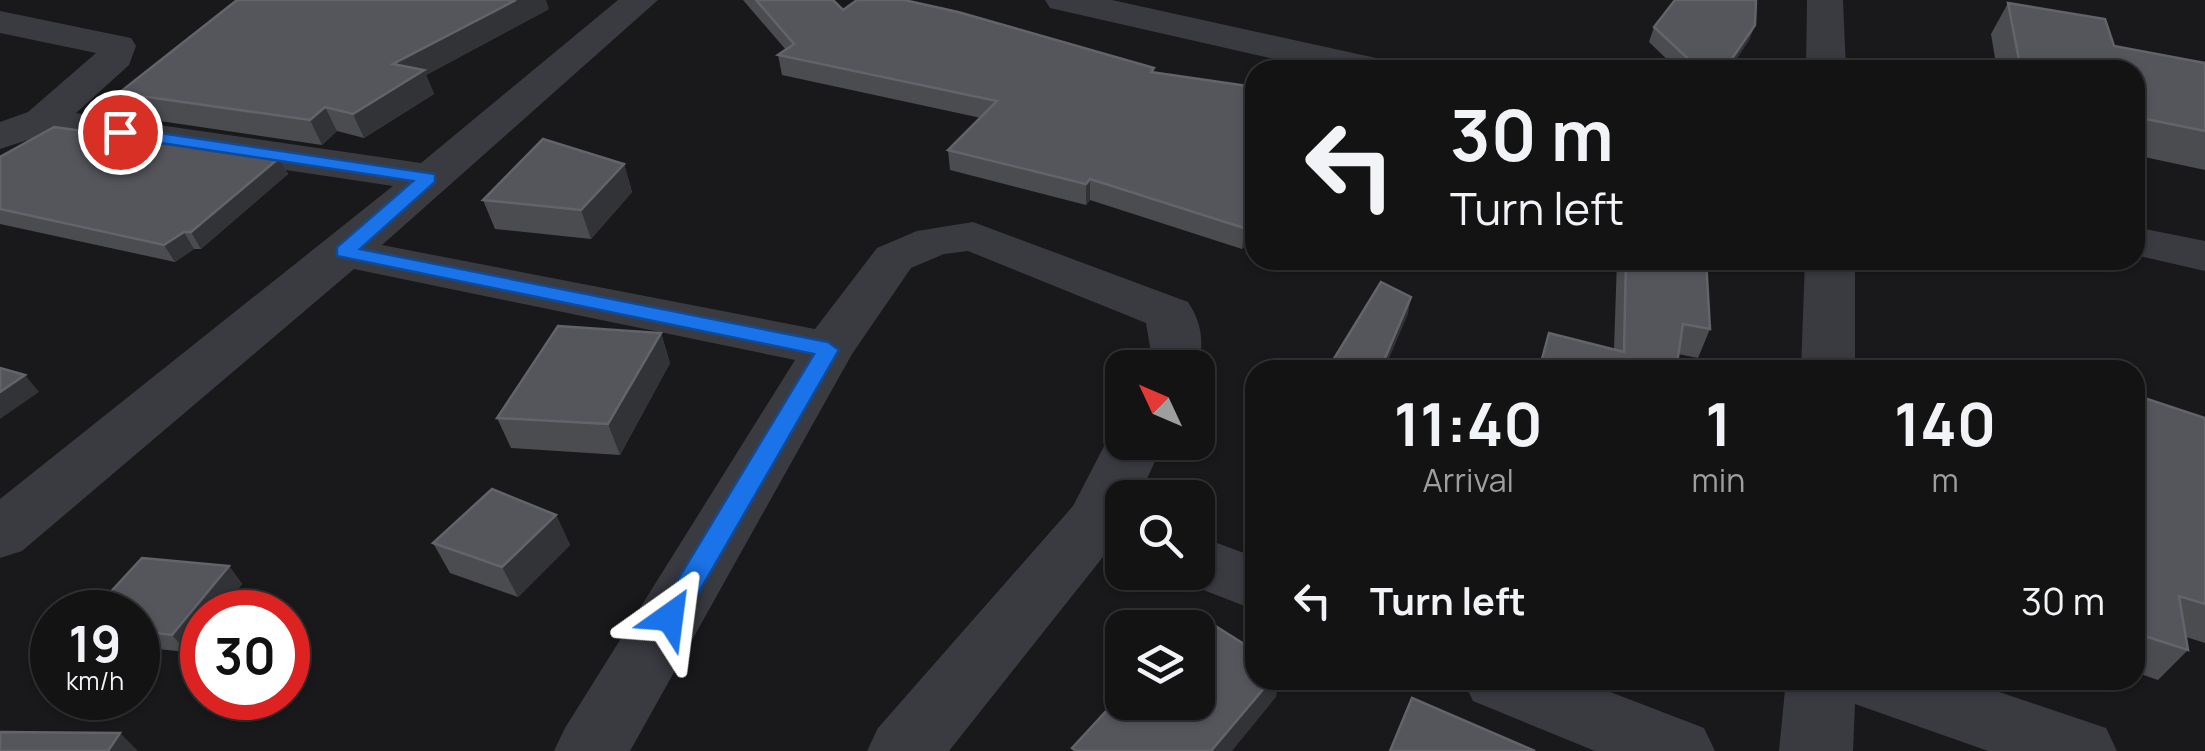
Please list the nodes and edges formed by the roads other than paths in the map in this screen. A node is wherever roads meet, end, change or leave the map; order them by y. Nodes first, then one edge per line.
1 (640, 0) edge
2 (1064, 0) edge
3 (1825, 0) edge
4 (0, 22) edge
5 (1331, 60) edge
6 (1826, 60) edge
7 (43, 121) junction
8 (0, 136) edge
9 (428, 178) junction
10 (2145, 242) edge
11 (344, 252) junction
12 (2205, 256) edge
13 (1830, 270) edge
14 (828, 350) junction
15 (1176, 350) edge
16 (1828, 360) edge
17 (1105, 530) edge
18 (0, 534) edge
19 (1215, 568) edge
20 (1245, 580) edge
21 (1523, 690) edge
22 (1820, 690) edge
23 (1902, 690) edge
24 (590, 751) edge
25 (904, 751) edge
26 (1678, 751) edge
27 (1816, 751) edge
28 (2080, 751) edge

1 - 9 street
2 - 5 street
3 - 6 street
4 - 7 street
7 - 8 street
7 - 9 street
9 - 11 street
10 - 12 street
11 - 14 street
11 - 18 street
13 - 16 street
14 - 15 street
14 - 24 street
17 - 25 street
19 - 20 street
21 - 26 street
22 - 27 street
23 - 28 street

